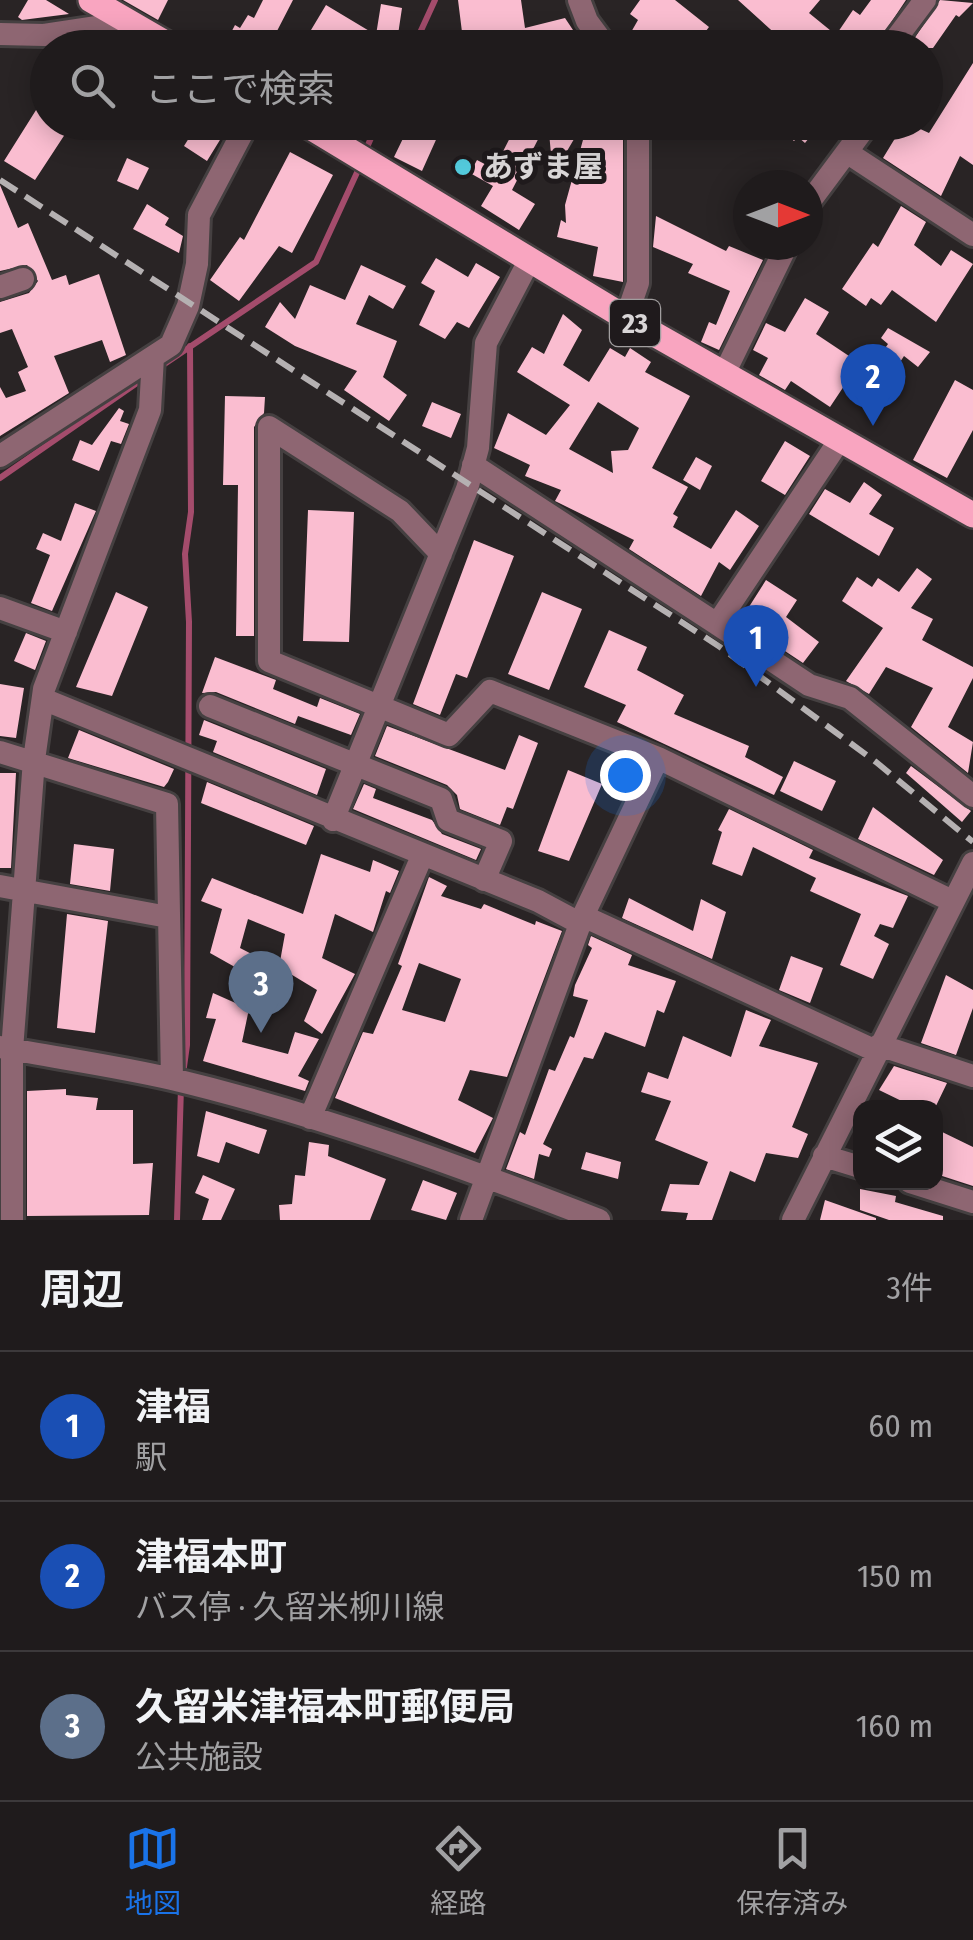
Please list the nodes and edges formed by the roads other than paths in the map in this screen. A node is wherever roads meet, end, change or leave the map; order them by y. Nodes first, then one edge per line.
1 (90, 0) edge
2 (925, 0) edge
3 (583, 2) edge
4 (130, 22) junction
5 (73, 30) edge
6 (144, 30) edge
7 (598, 30) edge
8 (902, 30) edge
9 (0, 34) edge
10 (30, 34) edge
11 (239, 140) edge
12 (331, 140) edge
13 (638, 140) edge
14 (856, 140) edge
15 (848, 152) junction
16 (823, 184) edge
17 (973, 235) edge
18 (780, 260) edge
19 (529, 261) junction
20 (23, 279) dead end
21 (0, 287) edge
22 (626, 318) junction
23 (153, 357) junction
24 (724, 374) junction
25 (839, 441) junction
26 (0, 456) edge
27 (474, 465) junction
28 (973, 515) edge
29 (441, 554) junction
30 (0, 608) edge
31 (717, 624) junction
32 (66, 632) junction
33 (42, 699) junction
34 (210, 706) dead end
35 (379, 710) junction
36 (0, 752) edge
37 (658, 758) junction
38 (34, 760) junction
39 (355, 764) junction
40 (973, 796) edge
41 (333, 820) junction
42 (422, 856) junction
43 (973, 863) edge
44 (484, 880) junction
45 (0, 886) edge
46 (25, 890) junction
47 (952, 900) junction
48 (168, 917) junction
49 (582, 921) junction
50 (6, 1048) edge
51 (877, 1048) junction
52 (973, 1076) edge
53 (172, 1079) junction
54 (310, 1118) junction
55 (824, 1156) junction
56 (853, 1165) edge
57 (486, 1176) junction
58 (935, 1190) edge
59 (973, 1202) edge
60 (12, 1220) edge
61 (471, 1220) edge
62 (599, 1220) edge
63 (793, 1220) edge

1 - 4 main road
2 - 8 street
3 - 7 street
4 - 5 street
4 - 6 main road
9 - 10 street
11 - 23 street
12 - 19 main road, 23
13 - 22 street
14 - 15 street
15 - 16 street
15 - 17 street
18 - 24 street
19 - 22 main road, 23
19 - 27 street
20 - 21 street
22 - 24 main road, 23
23 - 26 street
23 - 32 street
24 - 25 main road, 23
25 - 28 main road, 23
25 - 31 street
27 - 29 street
27 - 31 street
29 - 35 street
29 - 35 street
30 - 32 street
31 - 40 street
32 - 33 street
33 - 38 street
33 - 41 street
34 - 39 street
35 - 37 street
35 - 39 street
36 - 38 street
37 - 47 street
37 - 49 street
38 - 46 street
38 - 48 street
39 - 41 street
39 - 44 street
41 - 42 street
42 - 44 street
42 - 54 street
43 - 47 street
44 - 49 street
45 - 46 street
46 - 48 street
46 - 50 street
47 - 51 street
48 - 53 street
49 - 51 street
49 - 57 street
50 - 53 street
50 - 60 street
51 - 52 street
51 - 55 street
53 - 54 street
54 - 57 street
55 - 56 street
55 - 63 street
57 - 61 street
57 - 62 street
58 - 59 street

